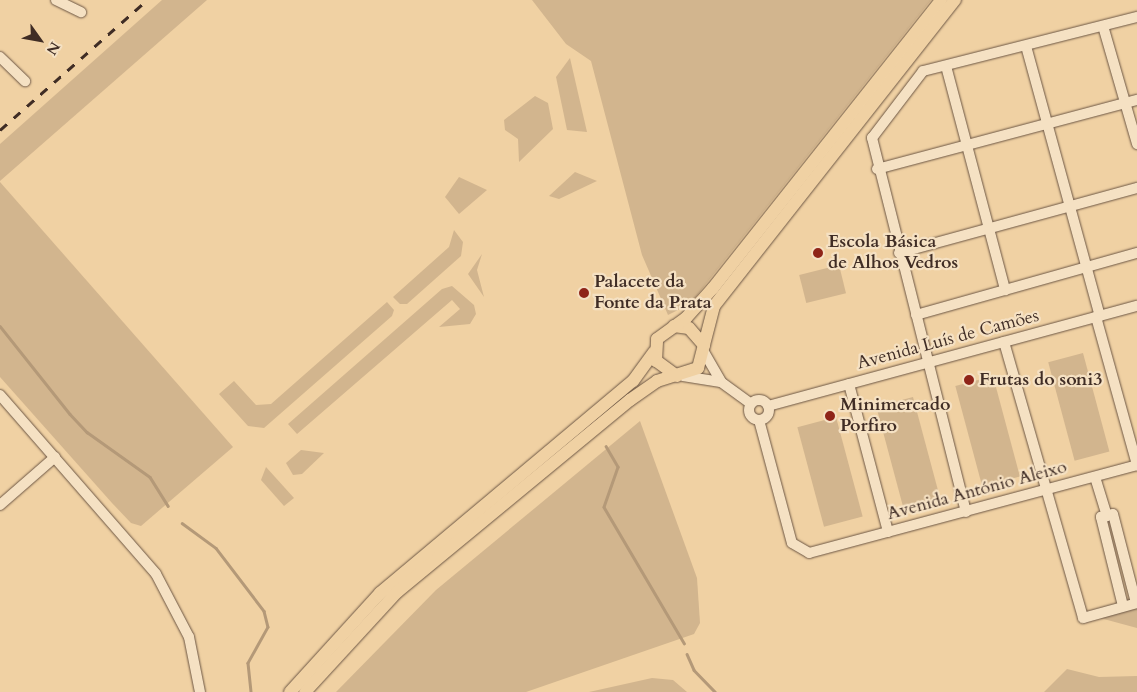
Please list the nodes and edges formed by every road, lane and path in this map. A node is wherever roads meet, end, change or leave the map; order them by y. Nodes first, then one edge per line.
1 (56, 0) edge
2 (940, 0) edge
3 (955, 0) edge
4 (81, 12) dead end
5 (1137, 17) edge
6 (1103, 26) junction
7 (1026, 46) junction
8 (0, 58) edge
9 (946, 66) junction
10 (25, 81) dead end
11 (1137, 100) edge
12 (1125, 103) junction
13 (1045, 124) junction
14 (1137, 144) edge
15 (964, 145) junction
16 (877, 169) junction
17 (1137, 188) edge
18 (1068, 206) junction
19 (988, 229) junction
20 (899, 253) junction
21 (1137, 253) edge
22 (1086, 268) junction
23 (1004, 290) junction
24 (1137, 306) edge
25 (916, 315) junction
26 (1098, 317) junction
27 (674, 326) junction
28 (1004, 342) junction
29 (704, 348) junction
30 (654, 352) junction
31 (927, 363) junction
32 (680, 376) junction
33 (721, 382) junction
34 (849, 384) junction
35 (0, 394) edge
36 (751, 404) junction
37 (768, 406) junction
38 (759, 420) junction
39 (55, 458) junction
40 (1137, 465) edge
41 (1095, 476) junction
42 (1047, 489) junction
43 (0, 505) edge
44 (966, 512) junction
45 (1107, 516) junction
46 (888, 532) junction
47 (1136, 603) edge
48 (1123, 606) junction
49 (200, 692) edge
50 (290, 692) edge
51 (305, 692) edge

1 - 4 street
2 - 27 main road
3 - 29 main road
5 - 6 street
6 - 7 street
6 - 12 street
7 - 9 street
7 - 13 street
8 - 10 street
9 - 15 street
9 - 16 street
11 - 12 street
12 - 13 street
12 - 14 street
13 - 15 street
13 - 18 street
15 - 16 street
15 - 19 street
16 - 20 street
17 - 18 street
18 - 19 street
18 - 22 street
19 - 20 street
19 - 23 street
20 - 25 street
21 - 22 street
22 - 23 street
22 - 26 street
23 - 25 street
24 - 26 street, Avenida Luís de Camões
25 - 31 street
26 - 28 street, Avenida Luís de Camões
26 - 40 street
27 - 29 main road
27 - 30 main road
28 - 31 street, Avenida Luís de Camões
28 - 42 street
29 - 32 main road
29 - 33 street
30 - 32 main road
30 - 50 main road
31 - 34 street, Avenida Luís de Camões
31 - 44 street
32 - 33 street
32 - 51 main road
33 - 36 street
34 - 37 street, Avenida Luís de Camões
34 - 46 street
35 - 39 street
36 - 37 street
36 - 38 street
37 - 38 street
38 - 46 street, Avenida António Aleixo
39 - 43 street
39 - 49 street
40 - 41 street, Avenida António Aleixo
41 - 42 street, Avenida António Aleixo
41 - 45 street
42 - 44 street, Avenida António Aleixo
42 - 48 street
44 - 46 street, Avenida António Aleixo
45 - 47 street
45 - 48 street
47 - 48 street

